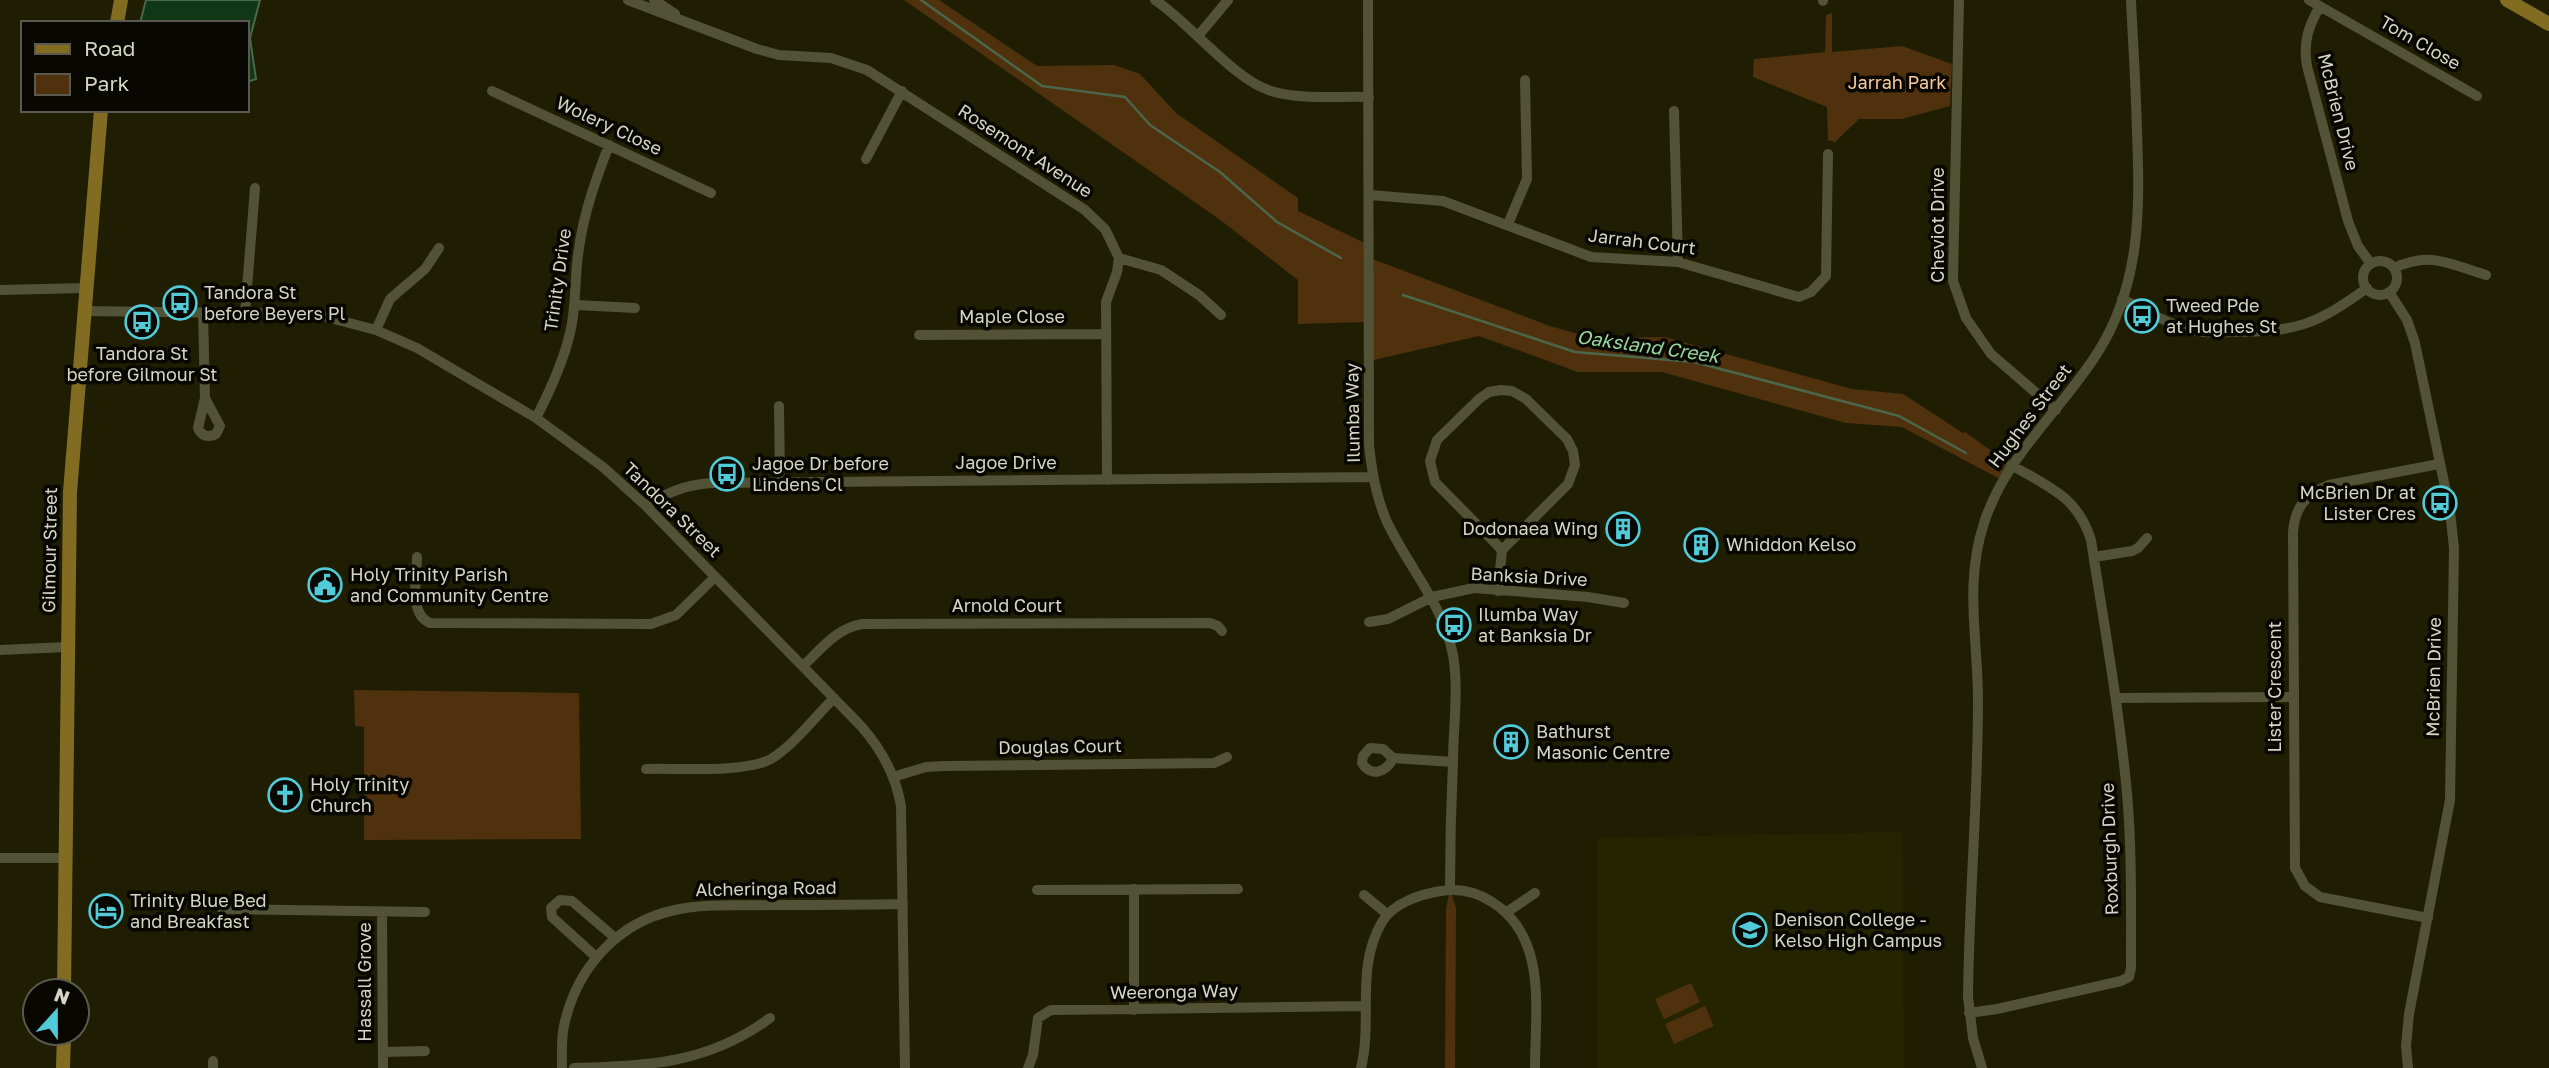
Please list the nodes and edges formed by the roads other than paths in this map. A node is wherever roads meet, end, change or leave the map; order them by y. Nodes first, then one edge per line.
1 (121, 0) edge
2 (628, 0) edge
3 (654, 0) edge
4 (1155, 0) edge
5 (1228, 0) edge
6 (1368, 0) edge
7 (1959, 0) edge
8 (2131, 0) edge
9 (2309, 0) edge
10 (2507, 0) edge
11 (2320, 6) junction
12 (117, 21) edge
13 (687, 21) junction
14 (2549, 24) edge
15 (1198, 36) junction
16 (1525, 80) dead end
17 (492, 91) dead end
18 (902, 91) junction
19 (2477, 96) dead end
20 (1368, 97) junction
21 (1674, 111) dead end
22 (101, 112) edge
23 (609, 145) junction
24 (1828, 154) dead end
25 (866, 159) dead end
26 (255, 188) dead end
27 (711, 192) dead end
28 (1370, 195) junction
29 (1508, 224) junction
30 (439, 248) dead end
31 (1119, 258) junction
32 (1678, 262) junction
33 (2371, 264) junction
34 (2394, 268) junction
35 (2486, 275) dead end
36 (85, 288) junction
37 (2367, 288) junction
38 (0, 290) edge
39 (2389, 292) junction
40 (2122, 299) junction
41 (576, 305) junction
42 (635, 308) dead end
43 (83, 311) junction
44 (203, 313) junction
45 (245, 313) junction
46 (1221, 314) dead end
47 (376, 330) junction
48 (1105, 334) junction
49 (919, 335) dead end
50 (205, 398) dead end
51 (779, 406) dead end
52 (2056, 410) junction
53 (536, 418) junction
54 (2439, 464) junction
55 (2011, 465) junction
56 (1372, 477) junction
57 (1107, 480) junction
58 (780, 482) junction
59 (646, 506) junction
60 (2147, 538) dead end
61 (1502, 550) junction
62 (417, 557) dead end
63 (2094, 557) junction
64 (715, 577) junction
65 (1498, 591) junction
66 (1432, 597) junction
67 (1624, 603) dead end
68 (1369, 622) dead end
69 (1222, 631) dead end
70 (67, 647) junction
71 (0, 650) edge
72 (803, 666) junction
73 (2293, 697) junction
74 (834, 698) junction
75 (2117, 698) junction
76 (1227, 757) dead end
77 (1393, 758) dead end
78 (1452, 762) junction
79 (646, 769) dead end
80 (893, 777) junction
81 (0, 858) edge
82 (66, 858) junction
83 (1134, 889) junction
84 (1238, 889) dead end
85 (1037, 890) dead end
86 (1450, 890) junction
87 (1535, 893) dead end
88 (1364, 895) dead end
89 (903, 904) junction
90 (222, 909) dead end
91 (382, 912) junction
92 (425, 912) dead end
93 (1507, 912) junction
94 (1387, 914) junction
95 (2428, 918) junction
96 (614, 937) junction
97 (596, 957) junction
98 (64, 977) edge
99 (1365, 1006) junction
100 (1135, 1010) junction
101 (1969, 1013) junction
102 (770, 1018) dead end
103 (64, 1047) edge
104 (425, 1051) dead end
105 (383, 1052) junction
106 (63, 1068) edge
107 (383, 1068) edge
108 (562, 1068) edge
109 (574, 1068) edge
110 (905, 1068) edge
111 (1028, 1068) edge
112 (1361, 1068) edge
113 (1535, 1068) edge
114 (1982, 1068) edge
115 (2408, 1068) edge

1 - 12 main road
2 - 13 street, Rosemont Avenue
3 - 13 street, Rosemont Avenue
4 - 15 street
5 - 15 street
6 - 20 street, Ilumba Way
7 - 52 street, Cheviot Drive
8 - 40 street, Hughes Street
9 - 11 street, Tom Close
10 - 14 main road
11 - 19 street, Tom Close
11 - 33 street, McBrien Drive
13 - 18 street, Rosemont Avenue
15 - 20 street
16 - 29 street
17 - 23 street, Wolery Close
18 - 25 street
18 - 31 street, Rosemont Avenue
20 - 28 street, Ilumba Way
21 - 32 street
22 - 36 main road, Gilmour Street
23 - 27 street, Wolery Close
23 - 41 street, Trinity Drive
24 - 32 street, Jarrah Court
26 - 45 street
28 - 29 street, Jarrah Court
28 - 56 street, Ilumba Way
29 - 32 street, Jarrah Court
30 - 47 street
31 - 46 street
31 - 48 street
33 - 34 street
33 - 37 street
34 - 35 street
34 - 39 street
36 - 38 street
36 - 43 main road, Gilmour Street
37 - 39 street
37 - 40 street
39 - 54 street, McBrien Drive
40 - 52 street, Hughes Street
41 - 42 street
41 - 53 street, Trinity Drive
43 - 44 street, Tandora Street
43 - 70 main road, Gilmour Street
44 - 45 street, Tandora Street
44 - 50 street
45 - 47 street, Tandora Street
47 - 53 street, Tandora Street
48 - 49 street, Maple Close
48 - 57 street
51 - 58 street
52 - 55 street, Hughes Street
53 - 59 street, Tandora Street
54 - 73 street, Lister Crescent
54 - 95 street, McBrien Drive
55 - 63 street, Roxburgh Drive
55 - 101 street, Hughes Street
56 - 57 street, Jagoe Drive
56 - 66 street, Ilumba Way
57 - 58 street, Jagoe Drive
58 - 59 street, Jagoe Drive
59 - 64 street, Tandora Street
60 - 63 street
61 - 61 street
61 - 65 street
62 - 64 street
63 - 75 street, Roxburgh Drive
64 - 72 street, Tandora Street
65 - 66 street, Banksia Drive
65 - 67 street, Banksia Drive
66 - 68 street, Banksia Drive
66 - 78 street, Ilumba Way
69 - 72 street, Arnold Court
70 - 71 street
70 - 82 main road, Gilmour Street
72 - 74 street, Tandora Street
73 - 75 street
73 - 95 street, Lister Crescent
74 - 79 street
74 - 80 street, Tandora Street
75 - 101 street, Roxburgh Drive
76 - 80 street, Douglas Court
77 - 78 street
78 - 86 street, Ilumba Way
80 - 89 street, Tandora Street
81 - 82 street
82 - 98 main road, Gilmour Street
83 - 84 street
83 - 85 street
83 - 100 street
86 - 93 street
86 - 94 street
87 - 93 street
88 - 94 street
89 - 96 street, Alcheringa Road
89 - 110 street, Tandora Street
90 - 91 street, Hassall Grove
91 - 92 street, Hassall Grove
91 - 105 street, Hassall Grove
93 - 113 street
94 - 99 street
95 - 115 street, McBrien Drive
96 - 97 street, Alcheringa Road
96 - 97 street
97 - 108 street, Alcheringa Road
99 - 100 street, Weeronga Way
99 - 112 street
100 - 111 street, Weeronga Way
101 - 114 street, Hughes Street
102 - 109 street
103 - 106 main road
104 - 105 street, Hassall Grove
105 - 107 street, Hassall Grove

